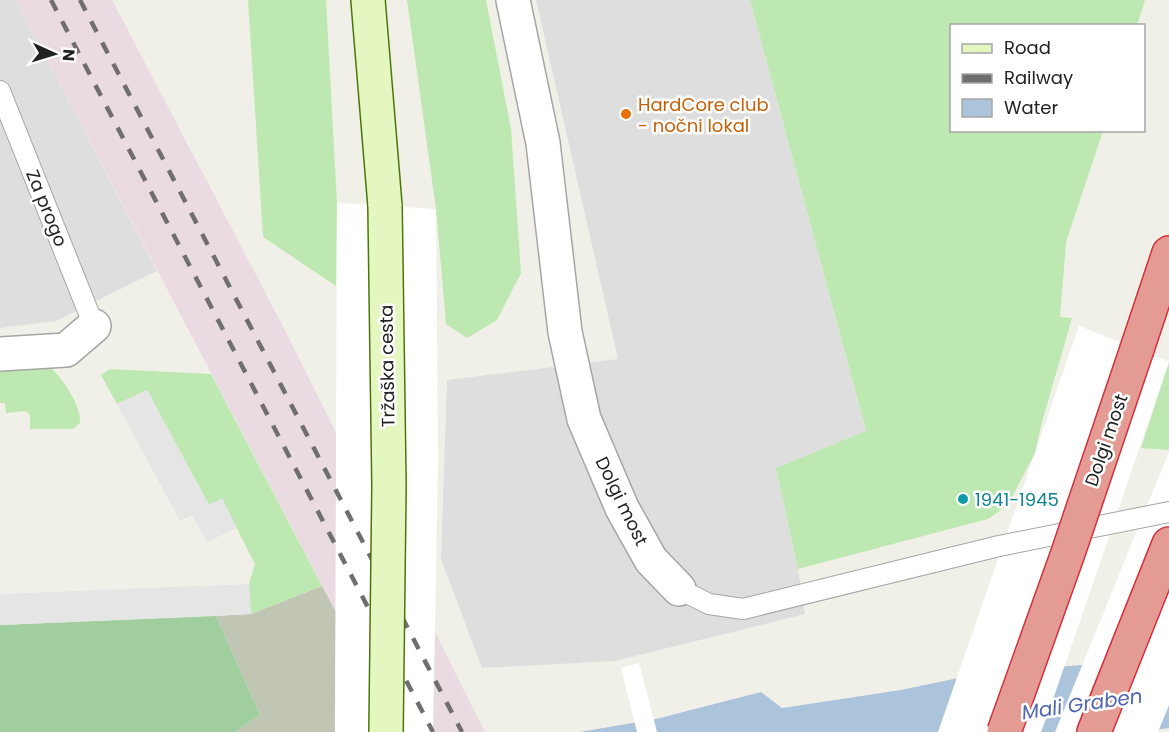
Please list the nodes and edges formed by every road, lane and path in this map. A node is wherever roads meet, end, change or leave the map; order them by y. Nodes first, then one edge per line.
1 (368, 0) edge
2 (513, 0) edge
3 (0, 91) edge
4 (1169, 253) edge
5 (94, 326) joint
6 (0, 354) edge
7 (1169, 512) edge
8 (1169, 544) edge
9 (679, 589) joint
10 (386, 732) edge
11 (1004, 732) edge
12 (1094, 732) edge

1 - 10 main road, Tržaška cesta, bridge
2 - 9 street, Dolgi most
3 - 5 lane, Za progo
4 - 11 highway, Dolgi most, bridge
5 - 6 street
7 - 9 lane, Dolgi most
8 - 12 highway

